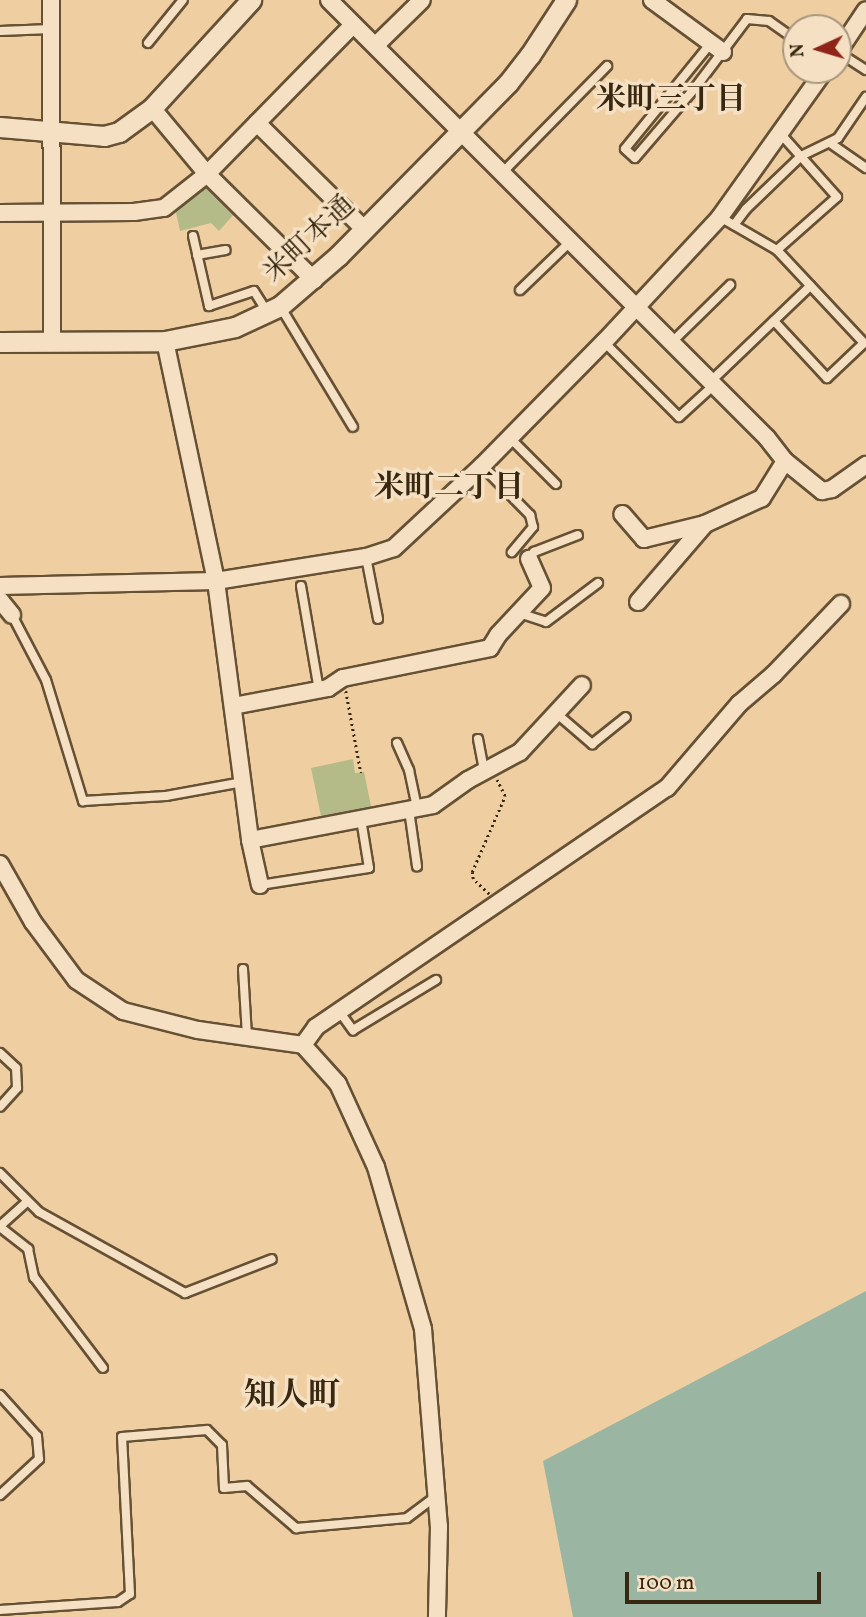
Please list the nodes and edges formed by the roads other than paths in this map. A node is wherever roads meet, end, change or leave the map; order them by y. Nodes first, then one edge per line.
1 (51, 0) edge
2 (183, 0) edge
3 (251, 0) edge
4 (329, 0) edge
5 (422, 0) edge
6 (566, 0) edge
7 (652, 0) edge
8 (866, 10) edge
9 (353, 25) junction
10 (51, 29) junction
11 (0, 30) edge
12 (782, 30) edge
13 (852, 31) edge
14 (148, 43) dead end
15 (376, 45) junction
16 (717, 47) junction
17 (607, 66) dead end
18 (815, 84) edge
19 (866, 97) edge
20 (152, 108) junction
21 (257, 123) junction
22 (0, 127) edge
23 (52, 130) junction
24 (460, 131) junction
25 (780, 132) junction
26 (830, 143) junction
27 (801, 156) junction
28 (866, 168) edge
29 (502, 173) junction
30 (207, 174) junction
31 (52, 212) junction
32 (0, 213) edge
33 (727, 221) junction
34 (364, 229) junction
35 (193, 236) dead end
36 (571, 241) junction
37 (226, 250) dead end
38 (778, 250) junction
39 (197, 255) junction
40 (314, 280) junction
41 (730, 285) dead end
42 (810, 286) junction
43 (520, 290) dead end
44 (637, 308) junction
45 (274, 310) junction
46 (774, 321) junction
47 (52, 341) junction
48 (165, 341) junction
49 (0, 342) edge
50 (604, 342) junction
51 (671, 343) junction
52 (712, 383) junction
53 (353, 427) dead end
54 (510, 438) junction
55 (785, 461) junction
56 (866, 465) edge
57 (482, 466) junction
58 (556, 484) dead end
59 (622, 514) dead end
60 (705, 524) junction
61 (579, 535) dead end
62 (512, 552) dead end
63 (366, 557) junction
64 (529, 559) joint
65 (216, 581) junction
66 (598, 583) dead end
67 (0, 586) edge
68 (301, 586) dead end
69 (0, 600) edge
70 (638, 602) dead end
71 (841, 604) dead end
72 (519, 613) junction
73 (12, 615) joint
74 (378, 619) dead end
75 (582, 685) dead end
76 (319, 690) junction
77 (233, 706) junction
78 (556, 713) junction
79 (626, 717) dead end
80 (478, 739) dead end
81 (397, 743) dead end
82 (487, 770) junction
83 (243, 782) junction
84 (413, 809) junction
85 (361, 819) junction
86 (250, 840) junction
87 (0, 864) edge
88 (417, 866) dead end
89 (260, 885) joint
90 (243, 969) dead end
91 (436, 980) dead end
92 (339, 1011) junction
93 (247, 1038) junction
94 (303, 1045) junction
95 (0, 1053) edge
96 (0, 1107) edge
97 (0, 1173) edge
98 (27, 1202) junction
99 (0, 1227) edge
100 (272, 1259) dead end
101 (103, 1368) dead end
102 (0, 1395) edge
103 (0, 1495) edge
104 (436, 1496) junction
105 (0, 1610) edge
106 (437, 1617) edge

1 - 10 street
2 - 14 lane
3 - 20 street
4 - 9 street
5 - 15 street
6 - 24 street, 米町本通
7 - 16 street
8 - 13 street
9 - 15 street
9 - 21 street
10 - 11 lane
10 - 23 street
12 - 16 lane
15 - 24 street
16 - 16 lane
17 - 29 lane
18 - 25 street
19 - 26 lane
20 - 23 street
20 - 30 street
21 - 30 street
21 - 34 street
22 - 23 street
23 - 31 street
24 - 29 street
24 - 34 street, 米町本通
25 - 27 lane
25 - 33 street
26 - 27 lane
26 - 28 lane
27 - 33 lane
27 - 38 lane
29 - 36 street
30 - 31 street
30 - 40 street
31 - 32 street
31 - 47 street
33 - 38 lane
33 - 44 street
34 - 40 street, 米町本通
35 - 39 lane
36 - 43 lane
36 - 44 street
37 - 39 lane
38 - 42 lane
39 - 45 lane
40 - 45 street, 米町本通
41 - 51 lane
42 - 46 lane
42 - 46 lane
44 - 50 street
44 - 51 street
45 - 48 street, 米町本通
45 - 53 lane
46 - 52 lane
47 - 48 street, 米町本通
47 - 49 street, 米町本通
48 - 65 street
50 - 52 lane
50 - 54 street
51 - 52 street
52 - 55 street
54 - 57 street
54 - 58 lane
55 - 56 street
55 - 60 street
57 - 62 lane
57 - 63 street
59 - 60 street
60 - 70 street
61 - 64 lane
63 - 65 street
63 - 74 lane
64 - 72 street
65 - 67 street
65 - 77 street
66 - 72 lane
68 - 76 lane
69 - 73 street
71 - 92 street
72 - 76 street
73 - 83 lane
75 - 78 street
76 - 77 street
77 - 83 street
78 - 79 lane
78 - 82 street
80 - 82 lane
81 - 84 lane
82 - 84 street
83 - 86 street
84 - 85 street
84 - 88 lane
85 - 86 street
85 - 89 lane
86 - 89 street
87 - 93 street
90 - 93 lane
91 - 92 lane
92 - 94 street
93 - 94 street
94 - 104 street
95 - 96 lane
97 - 98 lane
98 - 99 lane
98 - 100 lane
99 - 101 lane
102 - 103 lane
104 - 105 lane
104 - 106 street

